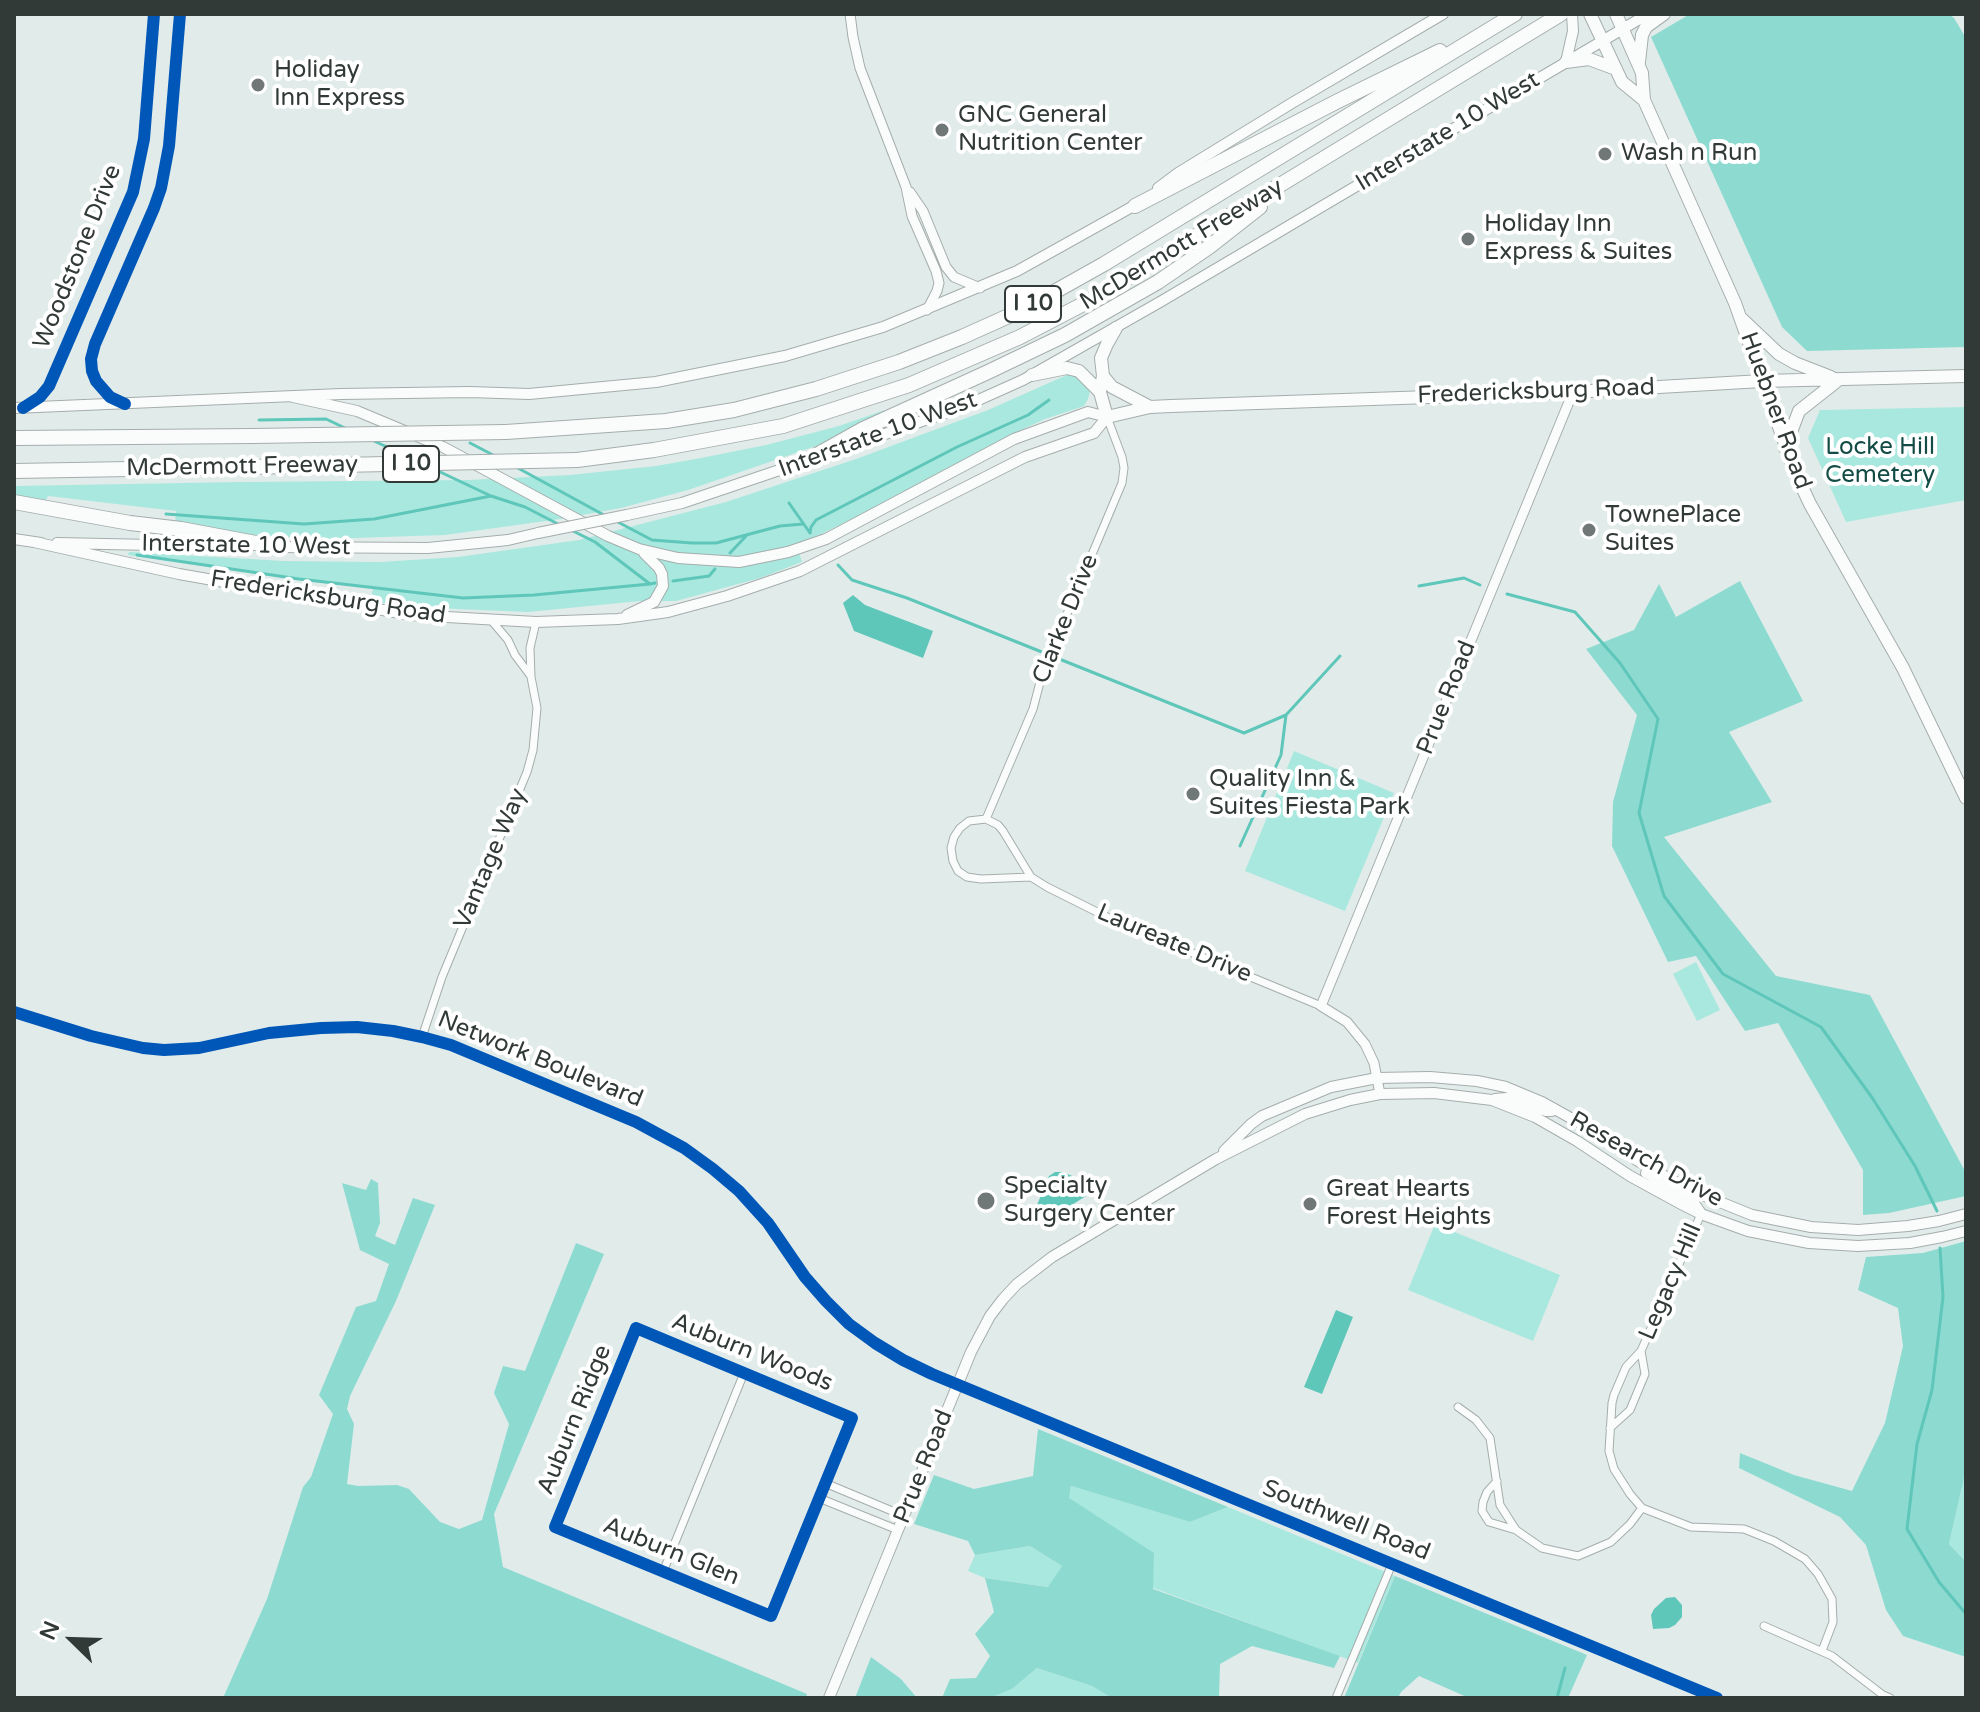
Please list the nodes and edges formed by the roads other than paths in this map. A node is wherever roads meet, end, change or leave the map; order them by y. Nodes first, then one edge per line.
1 (154, 14) edge
2 (180, 14) edge
3 (850, 14) edge
4 (1443, 14) edge
5 (1515, 14) edge
6 (1561, 14) edge
7 (1572, 14) edge
8 (1590, 14) edge
9 (1616, 14) edge
10 (1648, 14) edge
11 (1664, 14) edge
12 (1502, 23) junction
13 (1623, 29) junction
14 (1602, 41) junction
15 (1566, 62) junction
16 (1638, 65) junction
17 (1616, 69) junction
18 (1644, 100) junction
19 (1311, 167) junction
20 (906, 187) junction
21 (1135, 206) junction
22 (980, 288) junction
23 (927, 310) junction
24 (1739, 315) junction
25 (1116, 328) junction
26 (1032, 375) junction
27 (1103, 376) junction
28 (1966, 376) edge
29 (1838, 380) junction
30 (1762, 381) junction
31 (1100, 392) junction
32 (1573, 392) junction
33 (293, 397) junction
34 (125, 404) junction
35 (1150, 407) junction
36 (18, 408) edge
37 (1107, 417) junction
38 (14, 438) edge
39 (1785, 448) junction
40 (804, 462) junction
41 (14, 471) edge
42 (14, 502) edge
43 (14, 539) edge
44 (34, 542) junction
45 (277, 547) junction
46 (639, 549) junction
47 (618, 619) junction
48 (491, 620) junction
49 (536, 622) junction
50 (531, 677) junction
51 (1966, 798) edge
52 (986, 819) junction
53 (1031, 877) junction
54 (1321, 1006) junction
55 (14, 1012) edge
56 (422, 1037) junction
57 (1377, 1078) junction
58 (1380, 1094) junction
59 (1492, 1100) junction
60 (1558, 1111) junction
61 (1216, 1159) junction
62 (1635, 1159) junction
63 (1620, 1169) junction
64 (1701, 1214) junction
65 (1966, 1214) edge
66 (1793, 1224) junction
67 (1966, 1231) edge
68 (636, 1328) joint
69 (1641, 1351) junction
70 (744, 1373) junction
71 (957, 1384) junction
72 (1614, 1395) junction
73 (1633, 1402) junction
74 (1458, 1407) dead end
75 (1610, 1428) junction
76 (1497, 1481) junction
77 (825, 1483) junction
78 (819, 1498) junction
79 (859, 1498) junction
80 (1642, 1508) junction
81 (853, 1511) junction
82 (904, 1516) junction
83 (555, 1527) joint
84 (898, 1530) junction
85 (1516, 1530) junction
86 (1392, 1564) junction
87 (663, 1572) junction
88 (1764, 1626) dead end
89 (1822, 1651) junction
90 (829, 1698) edge
91 (1336, 1698) edge
92 (1717, 1698) edge
93 (1890, 1698) edge

1 - 36 street, Woodstone Drive
2 - 34 street, Woodstone Drive
3 - 20 street
4 - 21 main road
5 - 12 highway, McDermott Freeway / I 10
6 - 19 highway, McDermott Freeway / I 10
7 - 15 main road
8 - 14 main road, Huebner Road
9 - 13 main road, Huebner Road
10 - 13 main road, Interstate 10 West
11 - 16 main road
12 - 21 highway
12 - 38 highway, McDermott Freeway / I 10, bridge
13 - 14 main road, Interstate 10 West
13 - 16 main road, Huebner Road
14 - 15 main road, Interstate 10 West
14 - 17 main road, Huebner Road
15 - 17 main road
15 - 25 main road, Interstate 10 West
16 - 18 main road, Huebner Road
17 - 18 main road, Huebner Road
18 - 24 main road, Huebner Road
19 - 40 highway
19 - 41 highway, McDermott Freeway / I 10, bridge
20 - 22 street
20 - 23 street
21 - 22 main road
22 - 23 main road
23 - 33 main road
24 - 29 main road
24 - 30 main road, Huebner Road
25 - 26 main road, Interstate 10 West
25 - 27 main road
26 - 31 main road
26 - 40 main road, Interstate 10 West
27 - 31 main road
27 - 35 main road
28 - 29 main road, Fredericksburg Road
29 - 30 main road, Fredericksburg Road
29 - 39 main road
30 - 32 main road, Fredericksburg Road
30 - 39 main road, Huebner Road
31 - 37 main road
32 - 35 main road, Fredericksburg Road
32 - 54 street, Prue Road
33 - 34 main road
33 - 46 main road, Fredericksburg Road
34 - 36 main road
35 - 37 main road, Fredericksburg Road
37 - 46 main road, Fredericksburg Road
37 - 47 main road, Fredericksburg Road
37 - 52 street, Clarke Drive
39 - 51 main road, Huebner Road
40 - 45 main road, Interstate 10 West, bridge
42 - 45 highway
43 - 44 main road, Interstate 10 West
44 - 45 main road, Interstate 10 West
44 - 48 main road, Fredericksburg Road
46 - 47 main road
47 - 49 main road, Fredericksburg Road
48 - 49 main road, Fredericksburg Road
48 - 50 street, Vantage Way
49 - 50 street, Vantage Way
50 - 56 street, Vantage Way
52 - 53 street
52 - 53 street, Laureate Drive
53 - 54 street, Laureate Drive
54 - 57 street
55 - 56 street, Network Boulevard
56 - 71 street, Network Boulevard
57 - 58 street
57 - 60 main road, Research Drive
57 - 61 main road, Prue Road
58 - 59 main road, Research Drive
58 - 61 main road, Prue Road
59 - 60 main road
59 - 63 main road, Research Drive
60 - 62 main road, Research Drive
60 - 63 main road
61 - 71 main road, Prue Road
62 - 64 main road
62 - 66 main road, Research Drive
63 - 64 main road, Research Drive
64 - 66 main road
64 - 67 main road, Research Drive
64 - 69 street, Legacy Hill
65 - 66 main road, Research Drive
68 - 70 street, Auburn Woods
68 - 83 street, Auburn Ridge
69 - 72 street, Legacy Hill
69 - 73 street, Legacy Hill
70 - 77 street, Auburn Woods
70 - 87 street
71 - 82 main road, Prue Road
71 - 86 street, Southwell Road
72 - 73 street
72 - 75 street, Legacy Hill
73 - 75 street, Legacy Hill
74 - 76 street
75 - 80 street, Legacy Hill
76 - 85 street
76 - 85 street
77 - 78 street
77 - 79 street
78 - 81 street
78 - 87 street, Auburn Glen
79 - 81 street
79 - 82 street
80 - 85 street
80 - 89 street
81 - 84 street
82 - 84 main road, Prue Road
83 - 87 street, Auburn Glen
84 - 90 main road, Prue Road
86 - 91 street
86 - 92 street, Southwell Road
88 - 89 street
89 - 93 street

